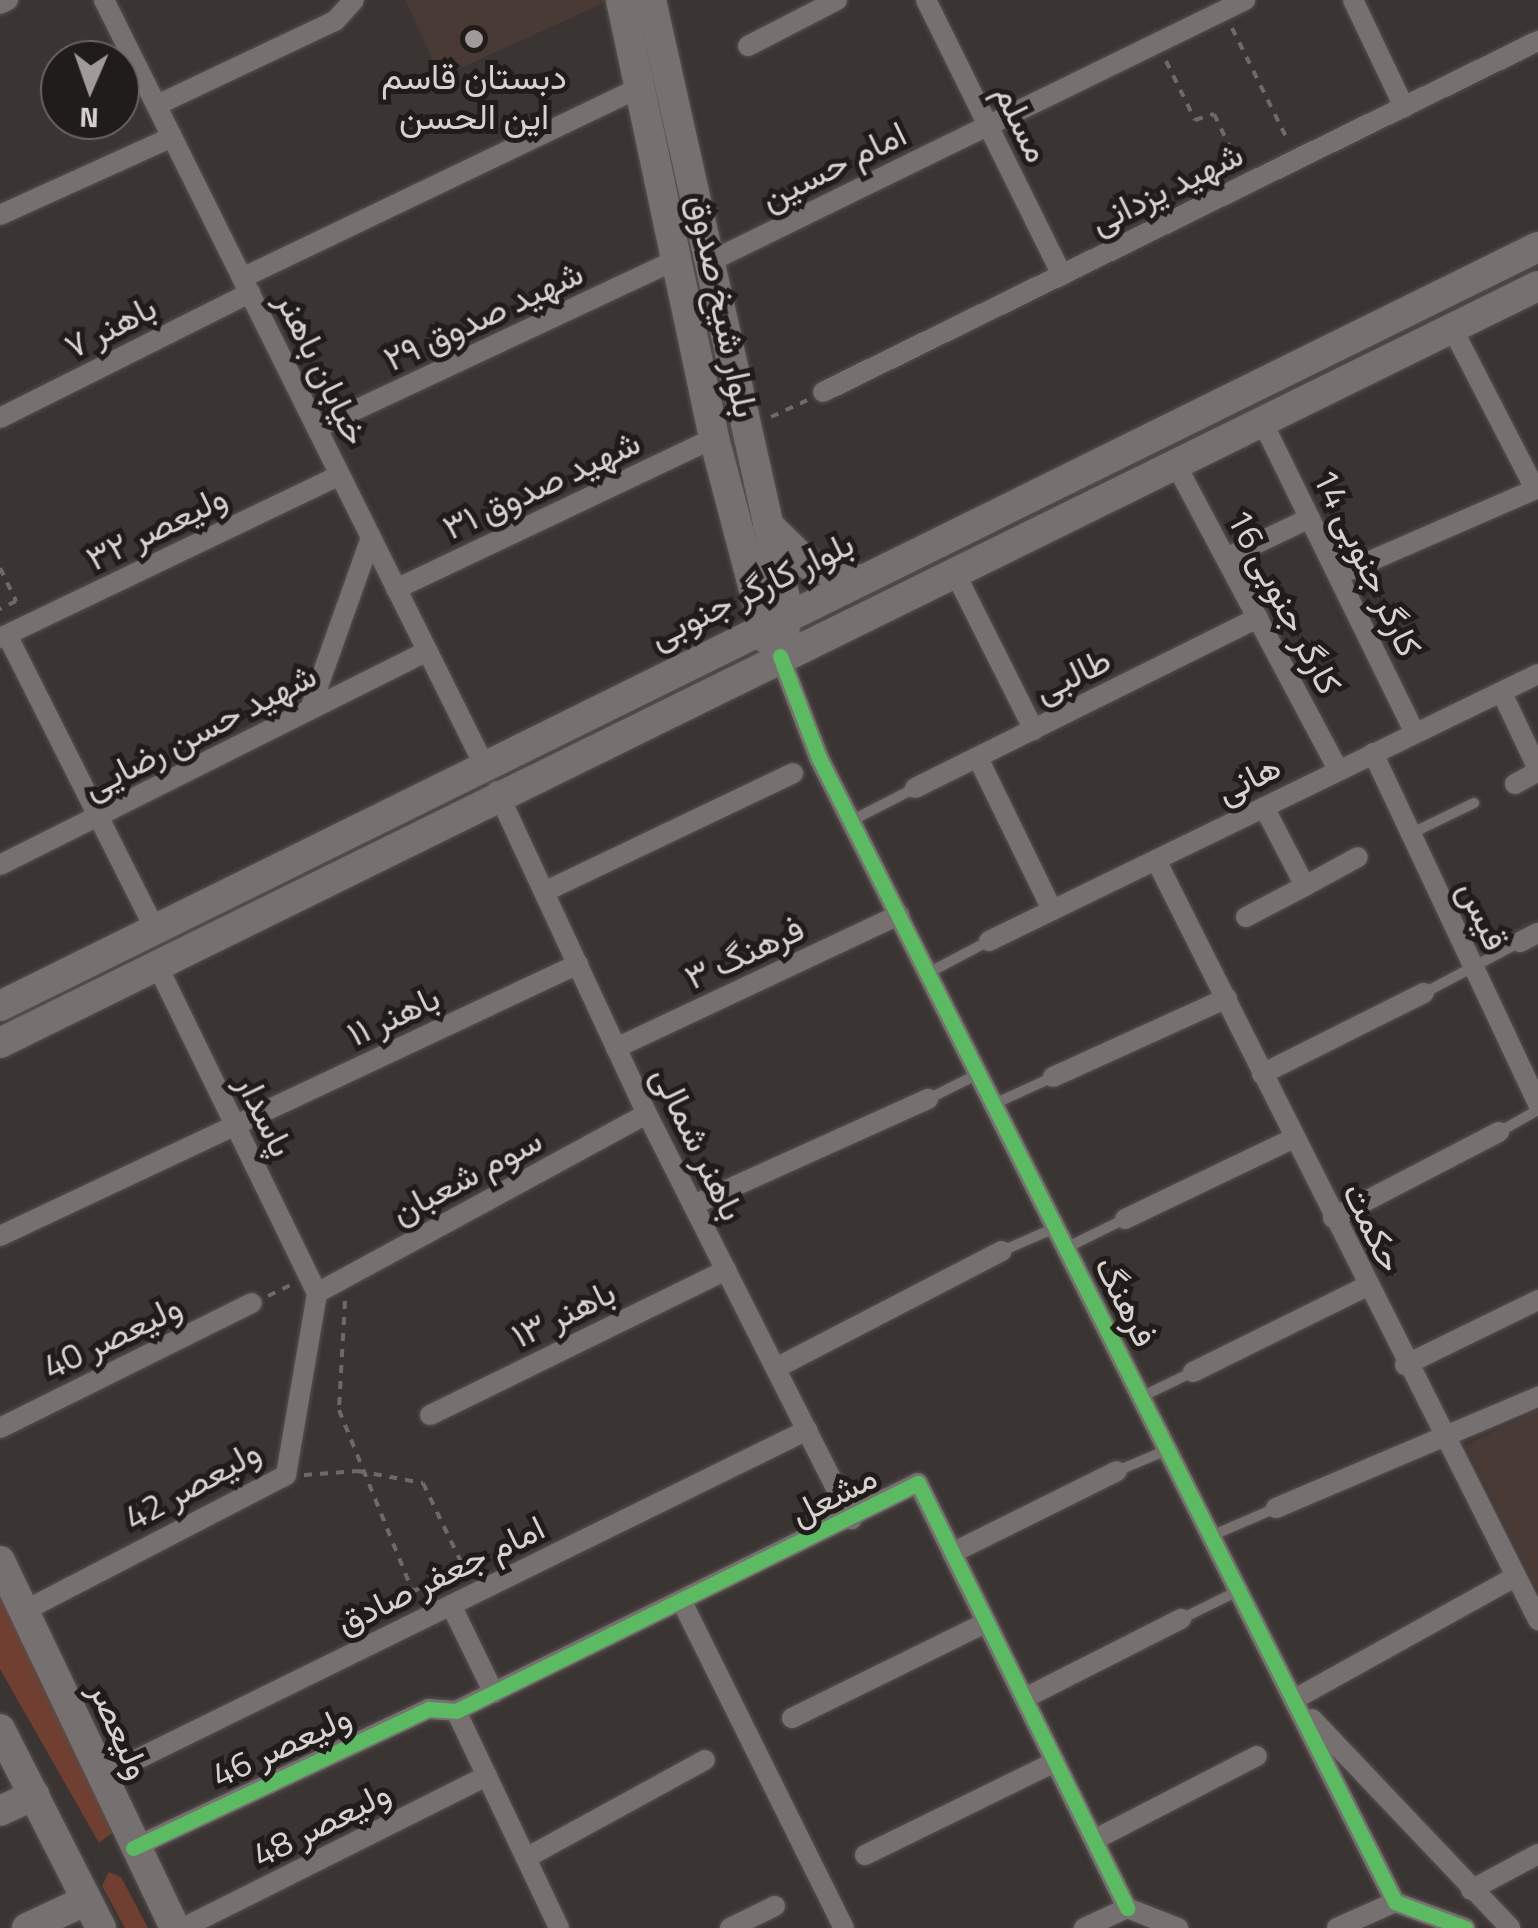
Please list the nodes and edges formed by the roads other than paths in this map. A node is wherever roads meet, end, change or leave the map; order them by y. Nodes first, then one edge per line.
1 (8, 0) edge
2 (104, 0) edge
3 (326, 0) edge
4 (354, 0) edge
5 (622, 0) edge
6 (651, 0) edge
7 (838, 0) edge
8 (926, 0) edge
9 (1245, 0) edge
10 (1353, 0) edge
11 (0, 4) edge
12 (336, 21) junction
13 (1538, 41) edge
14 (748, 46) dead end
15 (640, 87) junction
16 (157, 105) junction
17 (1404, 106) junction
18 (988, 125) junction
19 (172, 137) junction
20 (2, 210) edge
21 (1538, 247) edge
22 (692, 261) junction
23 (1062, 275) junction
24 (246, 286) junction
25 (1538, 286) edge
26 (1452, 328) junction
27 (823, 392) road end
28 (0, 418) edge
29 (1262, 420) junction
30 (317, 428) junction
31 (714, 438) junction
32 (1175, 464) junction
33 (340, 475) junction
34 (1537, 488) edge
35 (1310, 518) junction
36 (766, 524) junction
37 (371, 538) junction
38 (1226, 558) junction
39 (954, 572) junction
40 (1338, 575) junction
41 (856, 579) junction
42 (396, 588) junction
43 (788, 612) junction
44 (1258, 618) junction
45 (757, 627) junction
46 (4, 636) edge
47 (428, 651) junction
48 (780, 656) junction
49 (1538, 674) edge
50 (1502, 693) junction
51 (310, 709) junction
52 (1034, 730) junction
53 (1415, 733) junction
54 (1373, 753) junction
55 (978, 758) junction
56 (1338, 769) junction
57 (1538, 770) edge
58 (793, 773) dead end
59 (491, 778) junction
60 (1515, 784) dead end
61 (915, 788) joint
62 (448, 799) junction
63 (1474, 803) dead end
64 (1264, 807) junction
65 (95, 820) junction
66 (851, 821) junction
67 (1410, 834) junction
68 (1358, 857) dead end
69 (1156, 860) junction
70 (0, 865) edge
71 (1305, 886) junction
72 (544, 892) junction
73 (1052, 910) junction
74 (899, 915) junction
75 (1246, 917) dead end
76 (154, 929) junction
77 (1529, 938) edge
78 (989, 942) joint
79 (578, 964) junction
80 (157, 965) junction
81 (1473, 967) junction
82 (928, 973) junction
83 (1424, 993) joint
84 (1226, 998) junction
85 (0, 1006) edge
86 (0, 1043) edge
87 (616, 1048) junction
88 (978, 1074) junction
89 (1262, 1074) junction
90 (1053, 1077) joint
91 (928, 1098) joint
92 (994, 1104) junction
93 (1538, 1106) edge
94 (646, 1114) junction
95 (236, 1125) junction
96 (1499, 1132) joint
97 (1294, 1138) junction
98 (693, 1206) junction
99 (1333, 1218) junction
100 (1125, 1219) joint
101 (1056, 1228) junction
102 (0, 1236) edge
103 (1066, 1248) junction
104 (1002, 1251) joint
105 (726, 1270) junction
106 (313, 1284) junction
107 (1367, 1286) junction
108 (1538, 1300) edge
109 (252, 1303) road end
110 (1405, 1364) junction
111 (776, 1368) junction
112 (1193, 1372) joint
113 (1142, 1397) junction
114 (1538, 1397) edge
115 (430, 1416) dead end
116 (0, 1428) edge
117 (807, 1430) junction
118 (1445, 1444) junction
119 (1168, 1450) junction
120 (1117, 1470) joint
121 (1276, 1508) joint
122 (852, 1519) junction
123 (1212, 1536) junction
124 (952, 1553) junction
125 (0, 1561) edge
126 (1511, 1579) junction
127 (1239, 1591) junction
128 (682, 1602) junction
129 (450, 1605) junction
130 (24, 1611) junction
131 (1181, 1619) joint
132 (1538, 1620) edge
133 (986, 1622) junction
134 (494, 1692) junction
135 (1024, 1698) junction
136 (1294, 1700) junction
137 (456, 1711) junction
138 (792, 1718) dead end
139 (0, 1729) edge
140 (1257, 1756) dead end
141 (705, 1760) dead end
142 (1055, 1762) junction
143 (488, 1776) junction
144 (101, 1777) junction
145 (34, 1795) junction
146 (0, 1811) edge
147 (1094, 1840) junction
148 (133, 1848) junction
149 (1538, 1854) edge
150 (866, 1855) dead end
151 (526, 1858) junction
152 (1472, 1890) junction
153 (87, 1900) junction
154 (1395, 1902) junction
155 (775, 1906) dead end
156 (1127, 1908) junction
157 (553, 1926) edge
158 (27, 1928) edge
159 (101, 1928) edge
160 (179, 1928) edge
161 (730, 1928) edge
162 (844, 1928) edge
163 (1084, 1928) edge
164 (1178, 1928) edge
165 (1337, 1928) edge
166 (1465, 1928) edge
167 (1510, 1928) edge

1 - 11 street
2 - 16 street, خیابان باهنر
3 - 12 street
4 - 12 street
5 - 15 main road, بلوار شیخ صدوق
6 - 22 main road, بلوار شیخ صدوق
7 - 14 street
8 - 18 street, مسلم
9 - 18 street, امام حسین
10 - 17 street
12 - 16 street
13 - 17 street, شهید یزدانی
15 - 22 main road, بلوار شیخ صدوق
15 - 24 street, باهنر ۷
16 - 19 street, خیابان باهنر
17 - 23 street, شهید یزدانی
18 - 22 street, امام حسین
18 - 23 street, مسلم
19 - 20 street
19 - 24 street, خیابان باهنر
21 - 41 main road, بلوار کارگر جنوبی
22 - 30 street, شهید صدوق ۲۹
22 - 31 main road, بلوار شیخ صدوق
22 - 36 main road, بلوار شیخ صدوق
23 - 27 street, شهید یزدانی
24 - 28 street, باهنر ۷
24 - 30 street, خیابان باهنر
25 - 26 main road, بلوار کارگر جنوبی
26 - 29 main road, بلوار کارگر جنوبی
26 - 34 street
29 - 32 main road, بلوار کارگر جنوبی
29 - 35 street, کارگر جنوبی 14
30 - 33 street, خیابان باهنر
31 - 42 street, شهید صدوق ۳۱
31 - 45 main road, بلوار شیخ صدوق
32 - 38 street, کارگر جنوبی 16
32 - 39 main road, بلوار کارگر جنوبی
33 - 37 street, خیابان باهنر
33 - 46 street, ولیعصر ۳۲
34 - 40 street
35 - 38 street
35 - 40 street, کارگر جنوبی 14
36 - 41 main road
36 - 43 main road, بلوار شیخ صدوق
37 - 42 street, خیابان باهنر
37 - 51 street
38 - 44 street, کارگر جنوبی 16
39 - 48 main road, بلوار کارگر جنوبی
39 - 52 street
40 - 53 street, کارگر جنوبی 14
41 - 43 main road, بلوار کارگر جنوبی
42 - 47 street, خیابان باهنر
43 - 45 main road, بلوار کارگر جنوبی
43 - 48 main road
44 - 52 street, طالبی
44 - 56 street, کارگر جنوبی 16
45 - 48 main road
45 - 59 main road, بلوار کارگر جنوبی
46 - 65 street
47 - 51 street, شهید حسن رضایی
47 - 59 street, خیابان باهنر
48 - 59 main road, بلوار کارگر جنوبی
48 - 66 street, فرهنگ
49 - 50 street, هانی
50 - 53 street, هانی
50 - 57 street
51 - 65 street, شهید حسن رضایی
52 - 55 street, طالبی
53 - 54 street, هانی
54 - 56 street, هانی
54 - 67 street, قیس
55 - 61 street, طالبی
55 - 73 street
56 - 64 street, هانی
57 - 60 street
58 - 72 street
59 - 62 main road, بلوار کارگر جنوبی
59 - 72 street, باهنر شمالی
61 - 66 lane
62 - 76 main road, بلوار کارگر جنوبی
62 - 80 main road, بلوار کارگر جنوبی
63 - 67 lane
64 - 69 street, هانی
64 - 71 street
65 - 70 street, شهید حسن رضایی
65 - 76 street
66 - 74 street, فرهنگ
67 - 81 street, قیس
68 - 71 street
69 - 73 street, هانی
69 - 84 street, حکمت
71 - 75 street
72 - 79 street, باهنر شمالی
73 - 78 street, هانی
74 - 82 street, فرهنگ
74 - 87 street, فرهنگ ۳
76 - 85 main road, بلوار کارگر جنوبی
77 - 81 lane
78 - 82 lane
79 - 87 street, باهنر شمالی
79 - 95 street, باهنر ۱۱
80 - 86 main road, بلوار کارگر جنوبی
80 - 95 street, پاسدار
81 - 83 lane
81 - 93 street, قیس
82 - 88 street, فرهنگ
83 - 89 street
84 - 89 street, حکمت
84 - 90 street
87 - 94 street, باهنر شمالی
88 - 91 lane
88 - 92 street, فرهنگ
89 - 97 street, حکمت
90 - 92 lane
91 - 98 street
92 - 101 street, فرهنگ
93 - 96 lane
94 - 98 street, باهنر شمالی
94 - 106 street, سوم شعبان
95 - 102 street, باهنر ۱۱
95 - 106 street, پاسدار
96 - 99 street
97 - 99 street, حکمت
97 - 100 street
98 - 105 street, باهنر شمالی
99 - 107 street, حکمت
100 - 103 lane
101 - 103 street, فرهنگ
101 - 104 lane
103 - 113 street, فرهنگ
104 - 111 street
105 - 111 street, باهنر شمالی
105 - 115 street, باهنر ۱۳
106 - 130 street, ولیعصر 42
107 - 110 street, حکمت
107 - 112 street
108 - 110 street
109 - 116 street, ولیعصر 40
110 - 118 street, حکمت
111 - 117 street, باهنر شمالی
112 - 113 lane
113 - 119 street, فرهنگ
114 - 118 street
117 - 122 street, باهنر شمالی
117 - 129 street, امام جعفر صادق
118 - 121 street
118 - 126 street, حکمت
119 - 120 lane
119 - 123 street, فرهنگ
120 - 124 street
121 - 123 lane
122 - 124 street, مشعل
122 - 128 street, مشعل
123 - 127 street, فرهنگ
124 - 133 street, مشعل
125 - 130 main road, ولیعصر
126 - 132 street, حکمت
126 - 136 street
127 - 131 lane
127 - 136 street, فرهنگ
128 - 134 street, مشعل
128 - 162 street
129 - 134 street
129 - 144 street, امام جعفر صادق
130 - 144 main road, ولیعصر
131 - 135 street
133 - 135 street, مشعل
133 - 138 street
134 - 137 street, مشعل
135 - 142 street, مشعل
136 - 152 street
136 - 154 street, فرهنگ
137 - 143 street
137 - 148 street, ولیعصر 46
139 - 145 main road
140 - 147 street
141 - 151 street
142 - 147 street, مشعل
142 - 150 street
143 - 151 street
143 - 160 street, ولیعصر 48
144 - 148 main road, ولیعصر
145 - 146 main road
145 - 153 main road
147 - 156 street, مشعل
148 - 160 main road, ولیعصر
149 - 152 street
151 - 157 street
152 - 167 street
153 - 158 main road
153 - 159 main road
154 - 165 street
154 - 166 street
155 - 161 street
156 - 163 street
156 - 164 street

